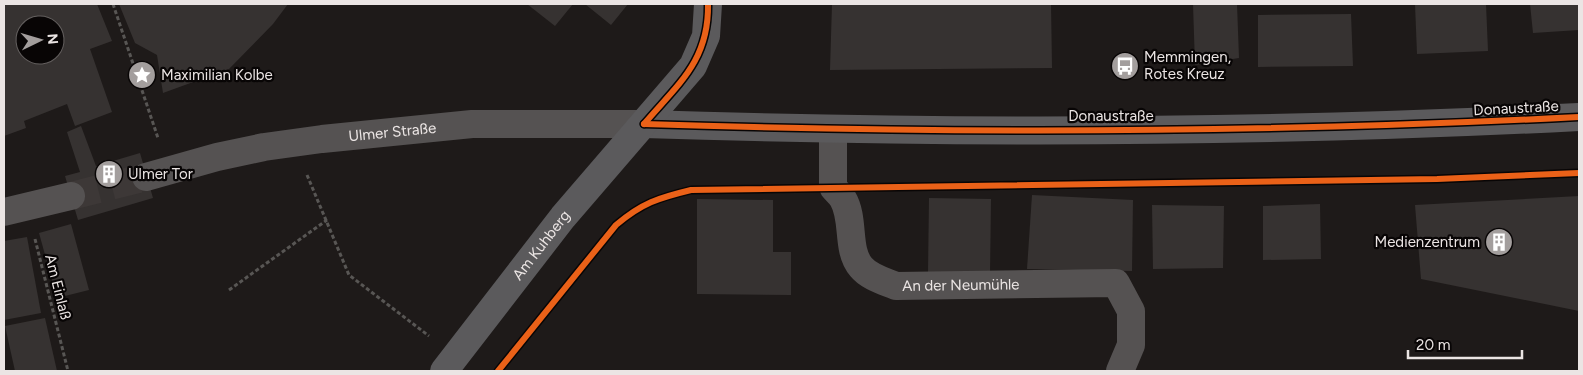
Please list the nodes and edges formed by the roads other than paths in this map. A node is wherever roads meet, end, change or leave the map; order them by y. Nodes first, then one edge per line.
1 (708, 4) edge
2 (1579, 117) edge
3 (644, 124) junction
4 (833, 130) junction
5 (158, 174) tunnel mouth
6 (71, 196) tunnel mouth
7 (16, 209) edge
8 (444, 371) edge
9 (1120, 371) edge

1 - 3 street, Am Kuhberg
2 - 4 street, Donaustraße
3 - 4 street, Donaustraße
3 - 5 street, Ulmer Straße
3 - 8 street, Am Kuhberg
4 - 9 street, An der Neumühle
6 - 7 street

